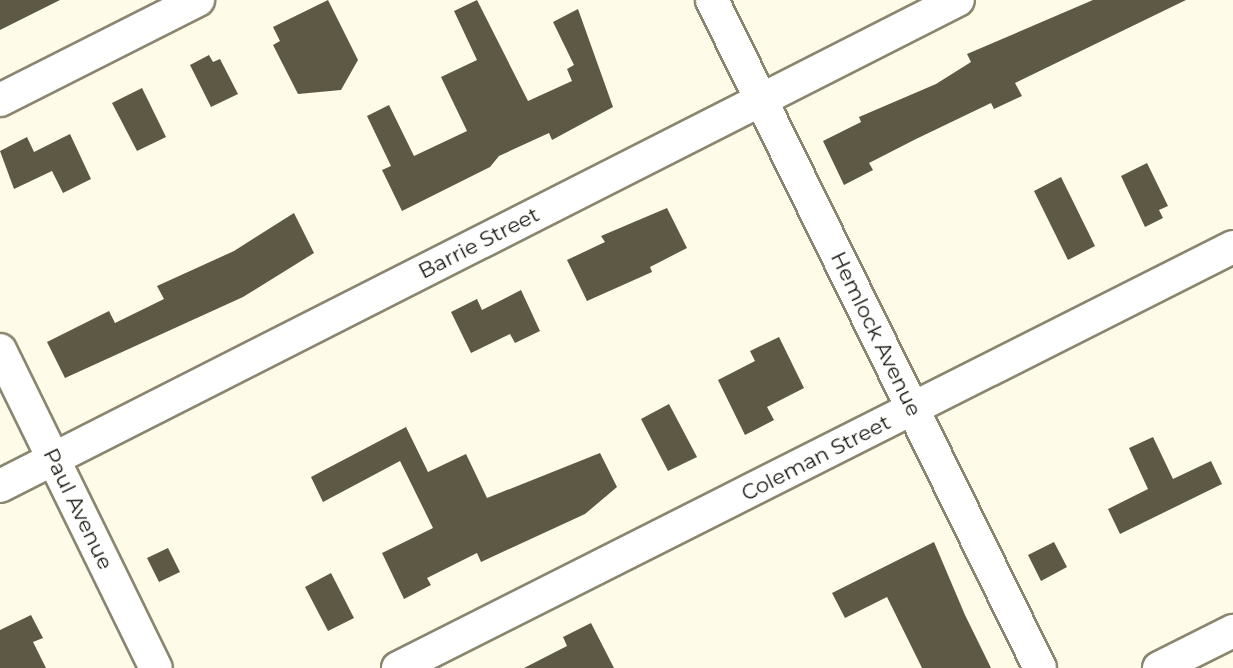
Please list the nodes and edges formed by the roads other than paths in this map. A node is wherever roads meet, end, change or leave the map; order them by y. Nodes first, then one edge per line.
1 (198, 0) edge
2 (712, 0) edge
3 (958, 0) edge
4 (0, 100) edge
5 (761, 100) junction
6 (1233, 247) edge
7 (0, 349) edge
8 (913, 409) junction
9 (54, 458) junction
10 (0, 485) edge
11 (1233, 631) edge
12 (156, 668) edge
13 (398, 668) edge
14 (1040, 668) edge
15 (1160, 668) edge

1 - 4 street
2 - 5 street, Hemlock Avenue
3 - 5 street, Barrie Street
5 - 8 street, Hemlock Avenue
5 - 9 street, Barrie Street
6 - 8 street, Coleman Street
7 - 9 street, Paul Avenue
8 - 13 street, Coleman Street
8 - 14 street, Hemlock Avenue
9 - 10 street, Barrie Street
9 - 12 street, Paul Avenue
11 - 15 street

